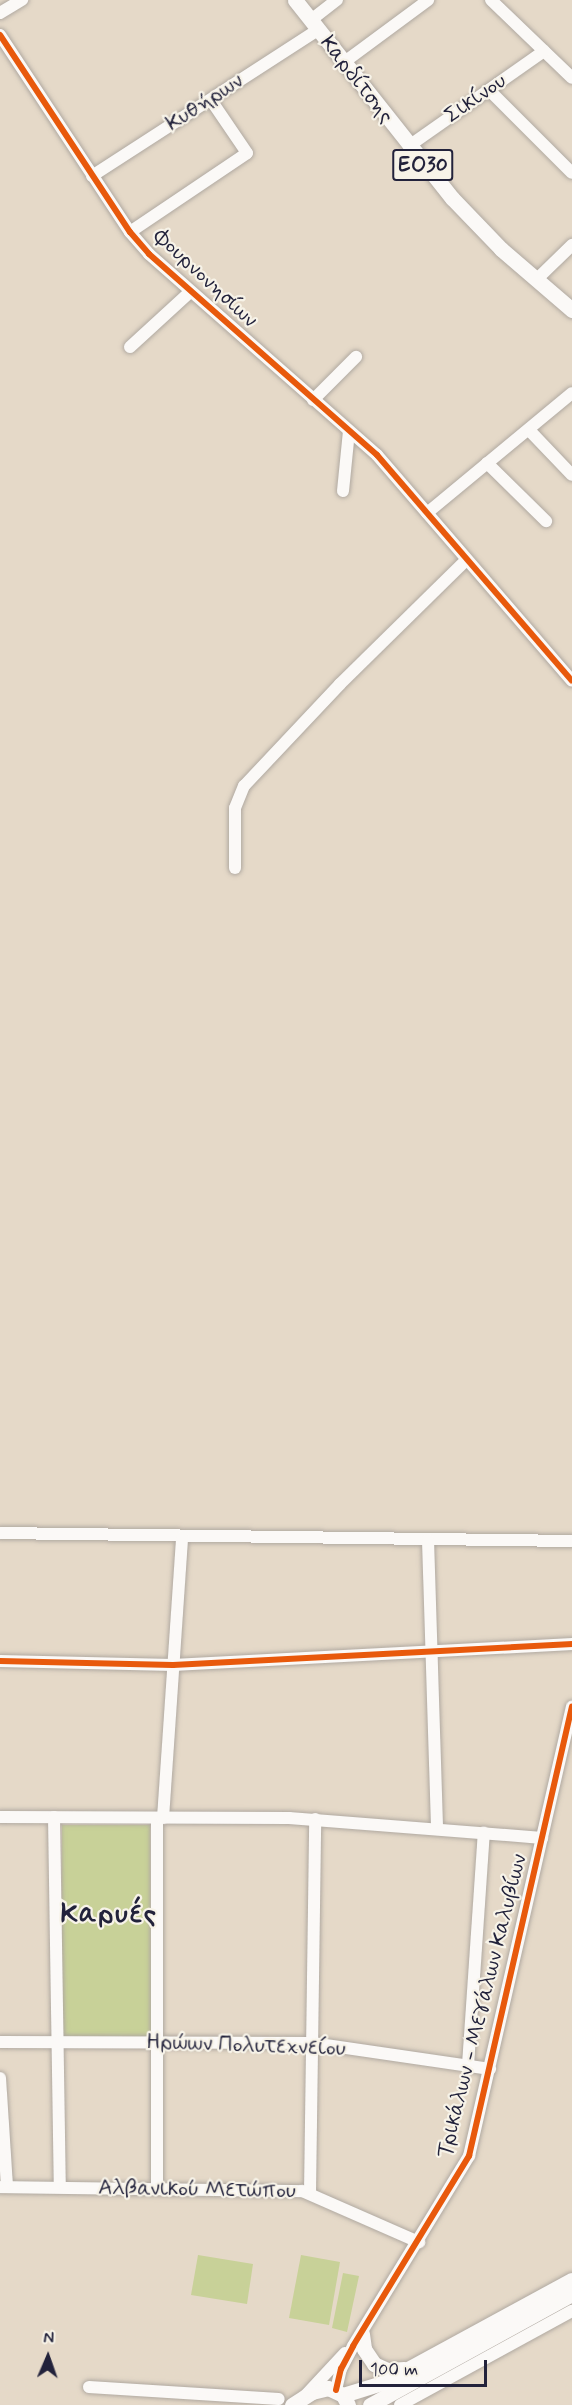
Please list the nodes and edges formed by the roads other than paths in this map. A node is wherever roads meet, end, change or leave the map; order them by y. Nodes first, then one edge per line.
1 (22, 0) edge
2 (295, 0) edge
3 (337, 0) edge
4 (428, 0) edge
5 (491, 0) edge
6 (0, 13) edge
7 (314, 25) junction
8 (0, 35) edge
9 (544, 51) junction
10 (343, 63) junction
11 (572, 78) edge
12 (489, 90) junction
13 (211, 100) junction
14 (409, 146) junction
15 (572, 173) edge
16 (92, 176) junction
17 (130, 232) junction
18 (572, 245) edge
19 (537, 279) junction
20 (190, 291) junction
21 (572, 310) edge
22 (130, 347) dead end
23 (356, 357) dead end
24 (572, 393) edge
25 (313, 400) junction
26 (349, 430) junction
27 (529, 430) junction
28 (487, 463) junction
29 (572, 475) edge
30 (343, 491) dead end
31 (427, 513) junction
32 (546, 521) dead end
33 (466, 560) junction
34 (572, 681) edge
35 (235, 868) dead end
36 (0, 1533) edge
37 (182, 1537) junction
38 (428, 1540) junction
39 (572, 1540) edge
40 (572, 1644) edge
41 (432, 1651) junction
42 (0, 1661) edge
43 (173, 1665) junction
44 (572, 1707) edge
45 (0, 1817) edge
46 (54, 1817) junction
47 (160, 1818) junction
48 (315, 1819) junction
49 (437, 1829) junction
50 (484, 1833) junction
51 (542, 1838) junction
52 (0, 2042) edge
53 (57, 2042) junction
54 (157, 2043) junction
55 (312, 2043) junction
56 (468, 2065) junction
57 (490, 2069) junction
58 (0, 2079) edge
59 (4, 2187) edge
60 (60, 2187) junction
61 (157, 2188) junction
62 (310, 2193) junction
63 (419, 2242) junction
64 (572, 2280) edge
65 (572, 2294) edge
66 (572, 2311) edge
67 (362, 2334) junction
68 (353, 2346) junction
69 (407, 2368) junction
70 (89, 2387) dead end
71 (343, 2397) edge
72 (292, 2400) edge
73 (370, 2405) edge
74 (400, 2405) edge

1 - 6 street
2 - 7 main road, Καρδίτσης / ΕΟ30
3 - 7 street, Κυθήρων
4 - 10 street
5 - 9 street
7 - 10 main road, Καρδίτσης / ΕΟ30
7 - 13 street, Κυθήρων
8 - 16 street, Φουρνονησίων
9 - 11 street
9 - 12 street, Σικίνου
10 - 14 main road, Καρδίτσης / ΕΟ30
12 - 14 street, Σικίνου
12 - 15 street
13 - 16 street, Κυθήρων
13 - 17 street
14 - 19 main road, Καρδίτσης / ΕΟ30
16 - 17 street, Φουρνονησίων
17 - 20 street, Φουρνονησίων
18 - 19 street
19 - 21 main road, Καρδίτσης / ΕΟ30
20 - 22 street
20 - 25 street, Φουρνονησίων
23 - 25 street
24 - 27 street
25 - 26 street, Φουρνονησίων
26 - 30 street
26 - 31 street, Φουρνονησίων
27 - 28 street
27 - 29 street
28 - 31 street
28 - 32 street
31 - 33 street, Φουρνονησίων
33 - 34 street, Φουρνονησίων
33 - 35 street
36 - 37 street
37 - 38 street
37 - 43 street
38 - 39 street
38 - 41 street
40 - 41 street
41 - 43 street
41 - 49 street
42 - 43 street
43 - 47 street
44 - 51 street, Τρικάλων - Μεγάλων Καλυβίων
45 - 46 street
46 - 47 street
46 - 53 street
47 - 48 street
47 - 54 street
48 - 49 street
48 - 55 street
49 - 50 street
50 - 51 street
50 - 56 street
51 - 57 street, Τρικάλων - Μεγάλων Καλυβίων
52 - 53 street, Ηρώων Πολυτεχνείου
53 - 54 street, Ηρώων Πολυτεχνείου
53 - 60 street
54 - 55 street, Ηρώων Πολυτεχνείου
54 - 61 street
55 - 56 street, Ηρώων Πολυτεχνείου
55 - 62 street
56 - 57 street, Ηρώων Πολυτεχνείου
57 - 63 street, Τρικάλων - Μεγάλων Καλυβίων
58 - 59 street
59 - 60 street, Αλβανικού Μετώπου
60 - 61 street, Αλβανικού Μετώπου
61 - 62 street, Αλβανικού Μετώπου
62 - 63 street, Αλβανικού Μετώπου
63 - 67 street, Τρικάλων - Μεγάλων Καλυβίων
64 - 69 main road
65 - 73 main road
66 - 74 street
67 - 68 street, Τρικάλων - Μεγάλων Καλυβίων
67 - 69 main road
68 - 71 street, Τρικάλων - Μεγάλων Καλυβίων
68 - 72 street, Τρικάλων - Μεγάλων Καλυβίων
69 - 71 main road
70 - 72 street
71 - 72 main road

